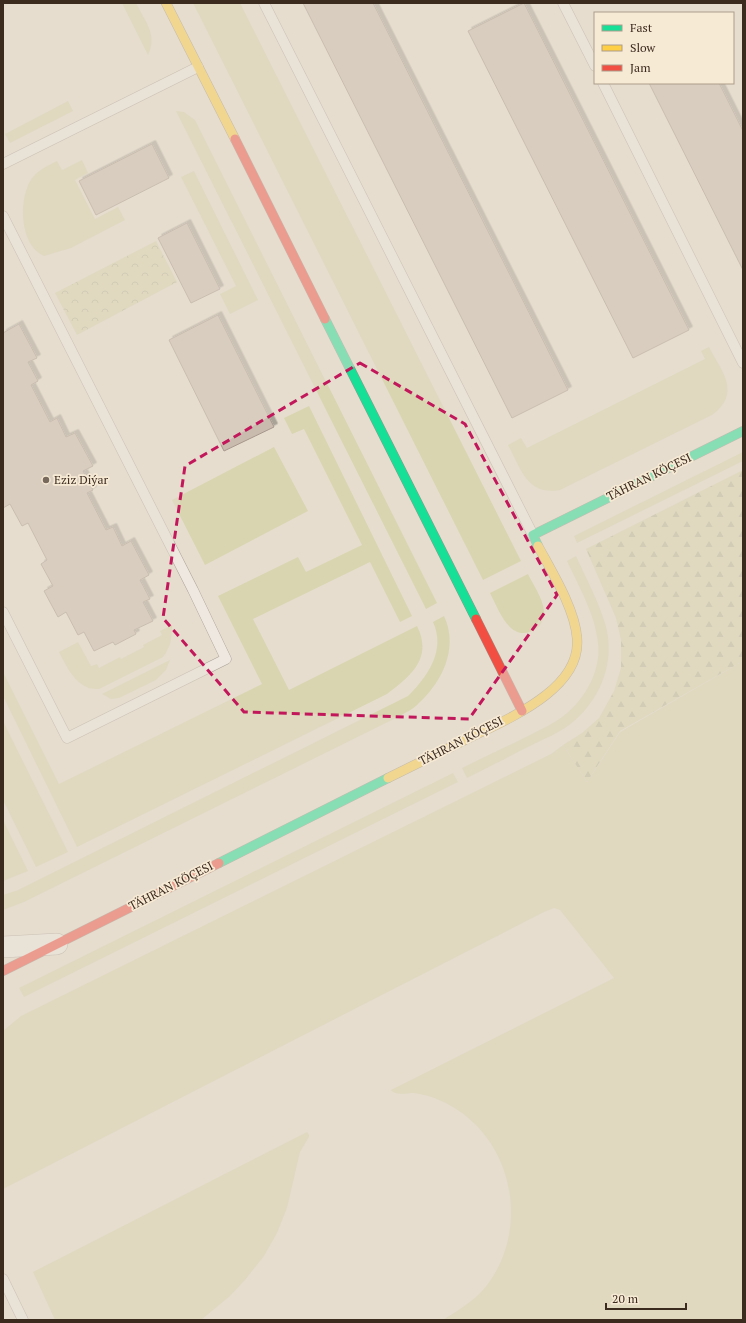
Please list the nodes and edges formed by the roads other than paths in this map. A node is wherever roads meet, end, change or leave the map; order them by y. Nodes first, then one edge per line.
1 (166, 3) edge
2 (264, 3) edge
3 (564, 3) edge
4 (594, 64) edge
5 (198, 67) junction
6 (604, 84) edge
7 (3, 164) edge
8 (3, 216) edge
9 (743, 363) edge
10 (743, 430) edge
11 (533, 535) junction
12 (3, 612) edge
13 (522, 711) junction
14 (58, 944) junction
15 (3, 947) edge
16 (3, 971) edge
17 (3, 1279) edge
18 (23, 1320) edge

1 - 5 street
2 - 11 lane
3 - 4 lane
5 - 7 lane
5 - 13 street
6 - 9 lane
8 - 12 lane
10 - 11 street, TÄHRAN KÖÇESI
11 - 13 street, TÄHRAN KÖÇESI
13 - 14 street, TÄHRAN KÖÇESI
14 - 15 street
14 - 16 street, TÄHRAN KÖÇESI
17 - 18 lane

